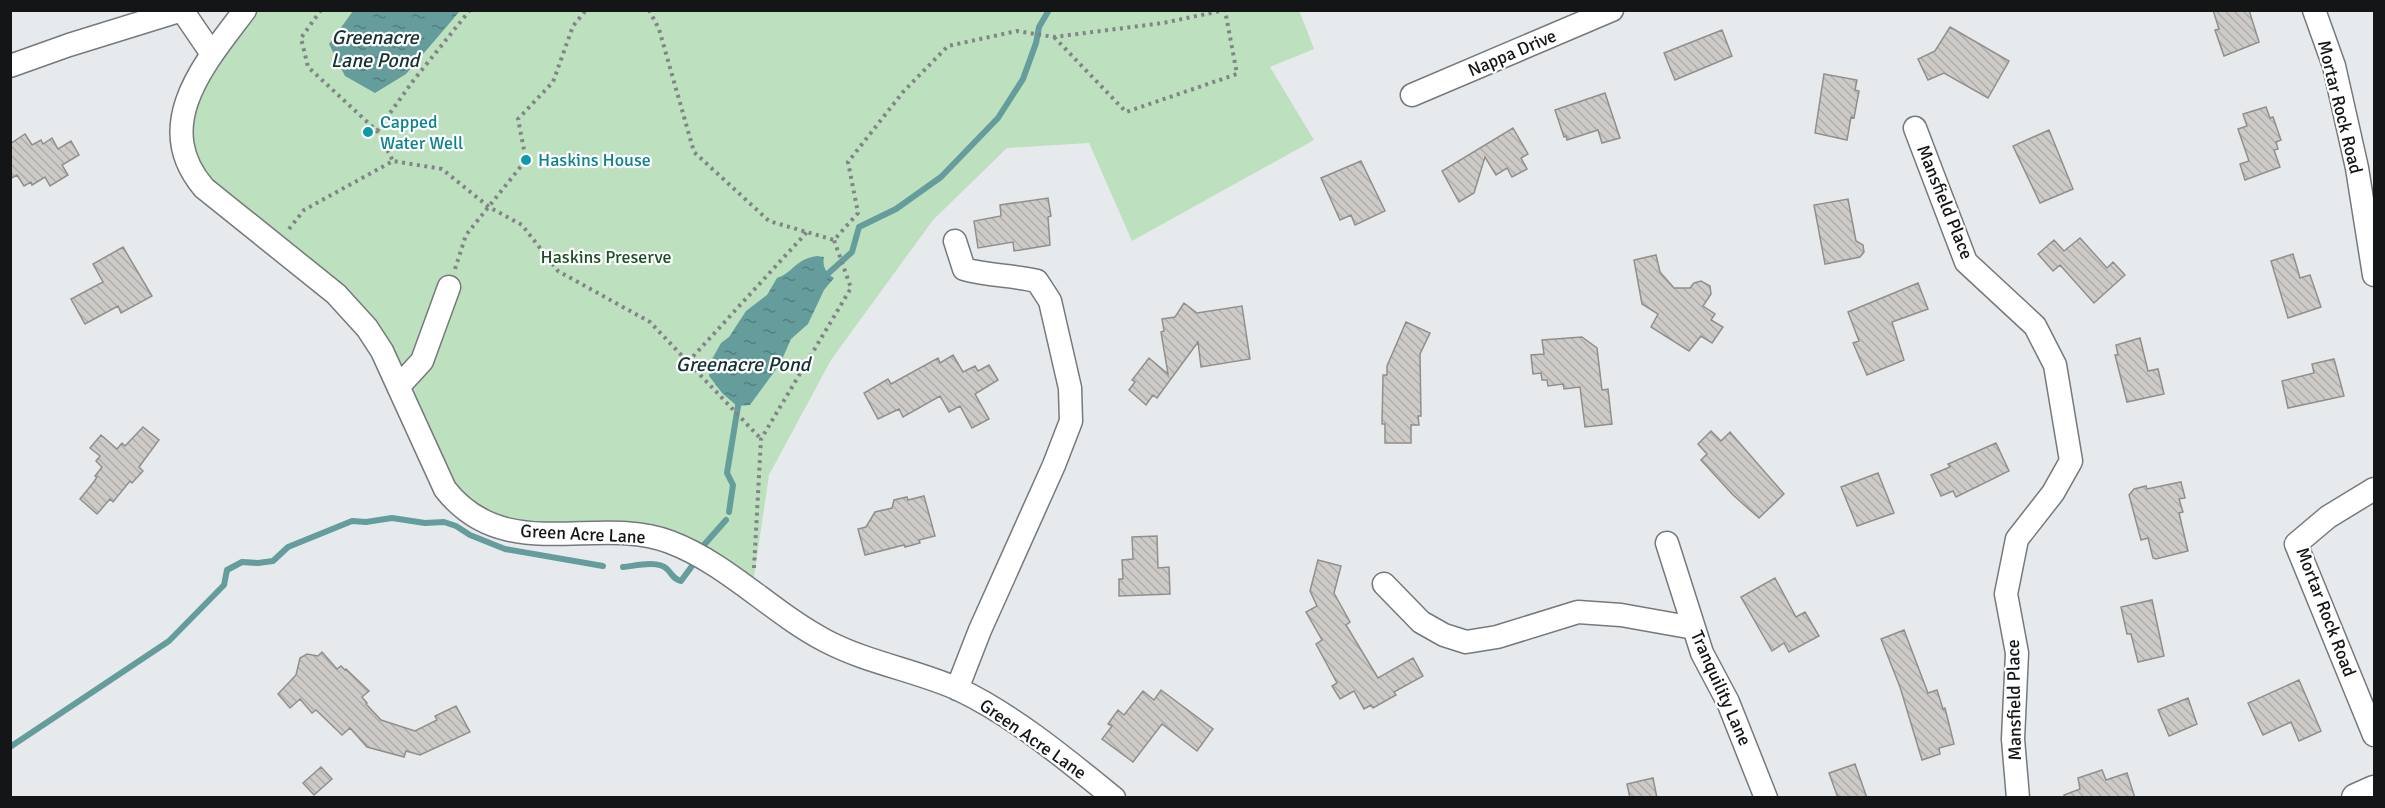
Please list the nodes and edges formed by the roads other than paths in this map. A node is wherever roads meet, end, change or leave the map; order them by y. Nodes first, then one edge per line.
1 (245, 10) edge
2 (1612, 10) edge
3 (2314, 10) edge
4 (212, 54) junction
5 (10, 66) edge
6 (1412, 96) dead end
7 (1915, 128) dead end
8 (956, 241) dead end
9 (2374, 275) edge
10 (449, 287) road end
11 (399, 386) junction
12 (2374, 489) edge
13 (1667, 543) dead end
14 (1384, 584) dead end
15 (1694, 628) junction
16 (957, 689) junction
17 (2374, 735) edge
18 (2374, 790) edge
19 (1114, 798) edge
20 (1766, 798) edge
21 (2018, 798) edge
22 (2356, 798) edge

1 - 4 street, Green Acre Lane
2 - 6 street, Nappa Drive
3 - 9 street, Mortar Rock Road
4 - 5 street
4 - 11 street, Green Acre Lane
7 - 21 street, Mansfield Place
8 - 16 street
10 - 11 street
11 - 16 street, Green Acre Lane
12 - 17 street, Mortar Rock Road
13 - 15 street, Tranquility Lane
14 - 15 street
15 - 20 street, Tranquility Lane
16 - 19 street, Green Acre Lane
18 - 22 main road

